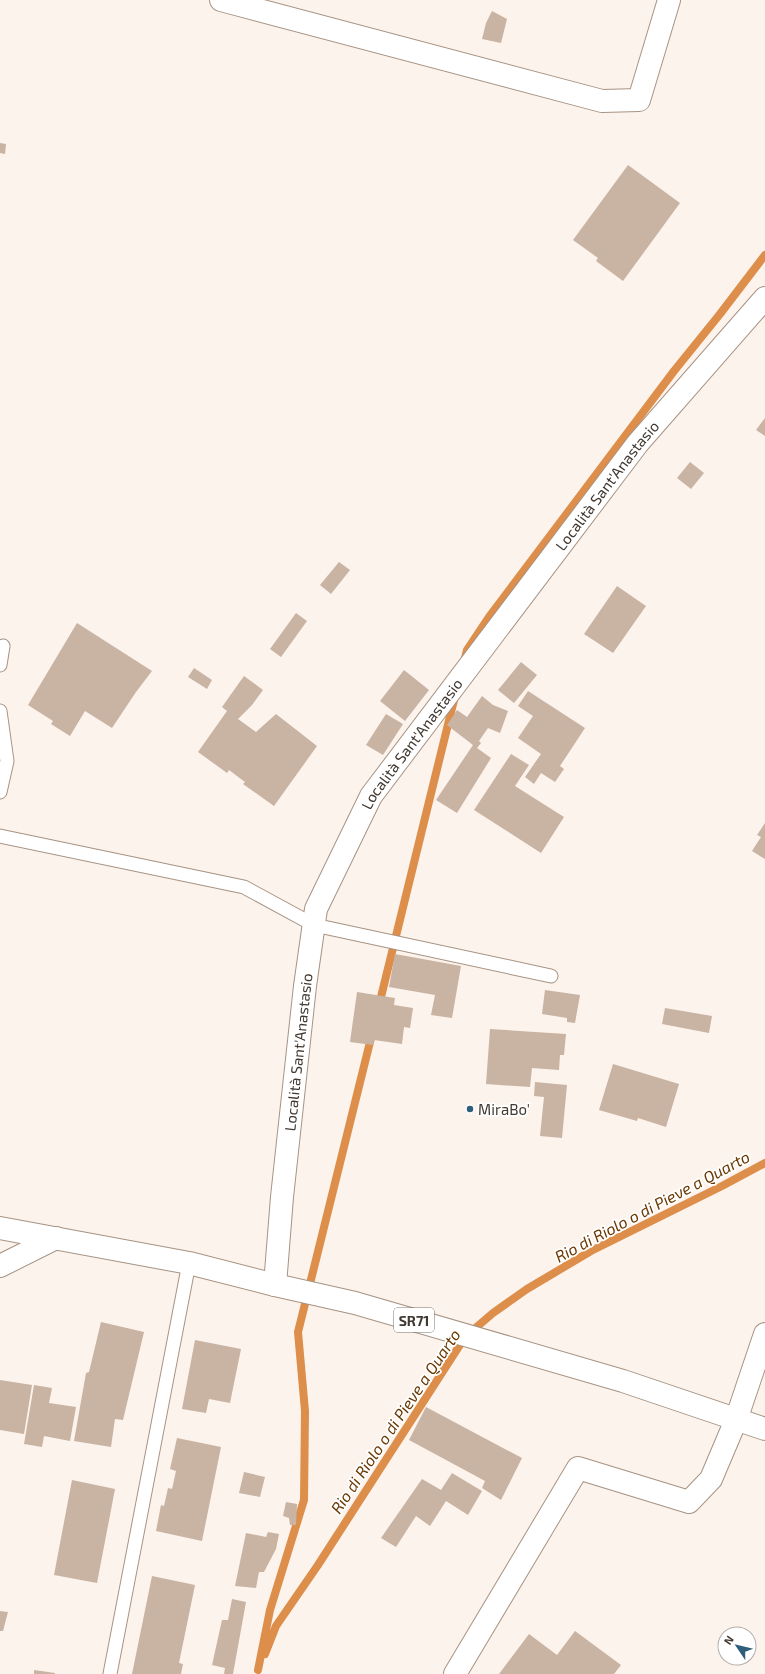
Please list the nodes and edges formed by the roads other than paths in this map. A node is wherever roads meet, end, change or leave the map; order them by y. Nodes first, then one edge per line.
1 (221, 0) edge
2 (670, 0) edge
3 (765, 298) edge
4 (3, 646) dead end
5 (0, 665) edge
6 (0, 711) edge
7 (0, 792) edge
8 (0, 836) edge
9 (314, 925) junction
10 (551, 976) dead end
11 (0, 1228) edge
12 (56, 1238) junction
13 (189, 1263) junction
14 (0, 1266) edge
15 (275, 1285) junction
16 (765, 1334) edge
17 (757, 1382) edge
18 (736, 1420) junction
19 (765, 1429) edge
20 (110, 1674) edge
21 (454, 1674) edge

1 - 2 street
3 - 9 street, Località Sant'Anastasio
4 - 5 lane
6 - 7 lane
8 - 9 lane
9 - 10 lane
9 - 15 street, Località Sant'Anastasio
11 - 12 street, SR71
12 - 13 street, SR71
12 - 14 street
13 - 15 street, SR71
13 - 20 lane
15 - 18 street, SR71
16 - 17 street
17 - 18 street
18 - 19 street, SR71
18 - 21 street

